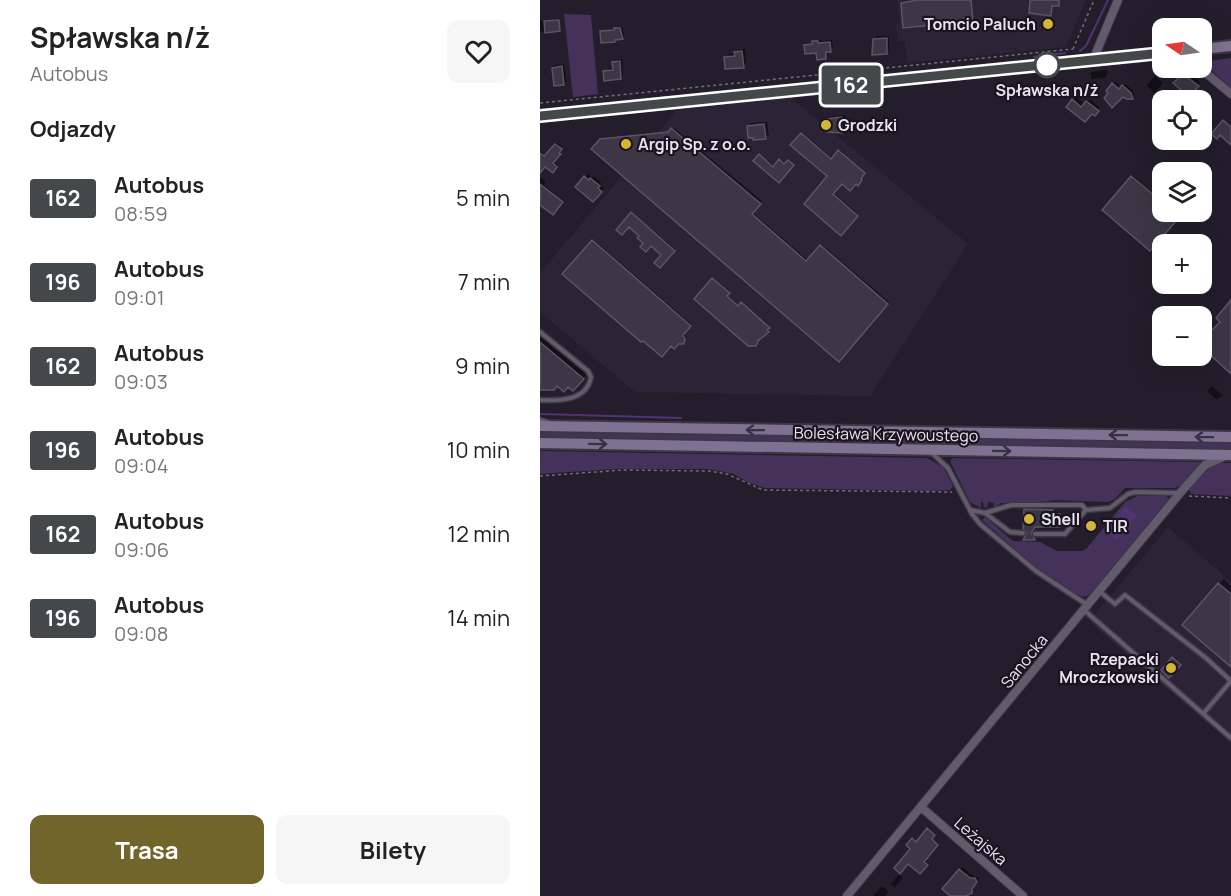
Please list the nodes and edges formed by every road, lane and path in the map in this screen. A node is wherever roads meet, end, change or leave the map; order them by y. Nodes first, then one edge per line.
1 (1094, 0) edge
2 (1118, 0) edge
3 (1231, 46) edge
4 (1212, 48) edge
5 (1073, 49) junction
6 (1152, 54) edge
7 (1093, 60) junction
8 (1072, 63) junction
9 (1212, 78) edge
10 (1231, 94) edge
11 (540, 103) edge
12 (540, 116) edge
13 (540, 332) edge
14 (540, 400) edge
15 (540, 420) edge
16 (540, 426) edge
17 (559, 427) junction
18 (1231, 437) edge
19 (540, 443) edge
20 (922, 450) junction
21 (1231, 455) edge
22 (540, 476) edge
23 (949, 492) dead end
24 (1180, 493) junction
25 (1231, 498) edge
26 (970, 510) junction
27 (1086, 510) junction
28 (985, 513) junction
29 (1023, 533) dead end
30 (1035, 534) dead end
31 (1099, 590) junction
32 (1085, 607) junction
33 (1231, 681) edge
34 (1203, 714) junction
35 (1231, 738) edge
36 (921, 807) junction
37 (847, 896) edge
38 (1023, 896) edge

1 - 5 path
2 - 7 street
3 - 4 main road
5 - 8 path
5 - 11 path
6 - 7 main road
7 - 8 main road
8 - 12 main road
9 - 10 street
13 - 14 lane
15 - 17 lane
16 - 17 main road, Bolesława Krzywoustego
18 -> 17 main road, Bolesława Krzywoustego
19 -> 20 main road, Bolesława Krzywoustego
20 -> 21 main road, Bolesława Krzywoustego
20 - 26 lane
21 - 24 street, Sanocka
22 - 23 path
24 - 25 path
24 - 27 lane
24 - 31 street, Sanocka
26 - 28 lane
26 - 32 lane
27 - 28 lane
27 - 30 lane
28 - 29 lane
31 - 32 street, Sanocka
31 - 33 lane
32 - 34 lane
32 - 36 street, Sanocka
33 - 34 lane
34 - 35 lane
36 - 37 street, Sanocka
36 - 38 street, Leżajska

